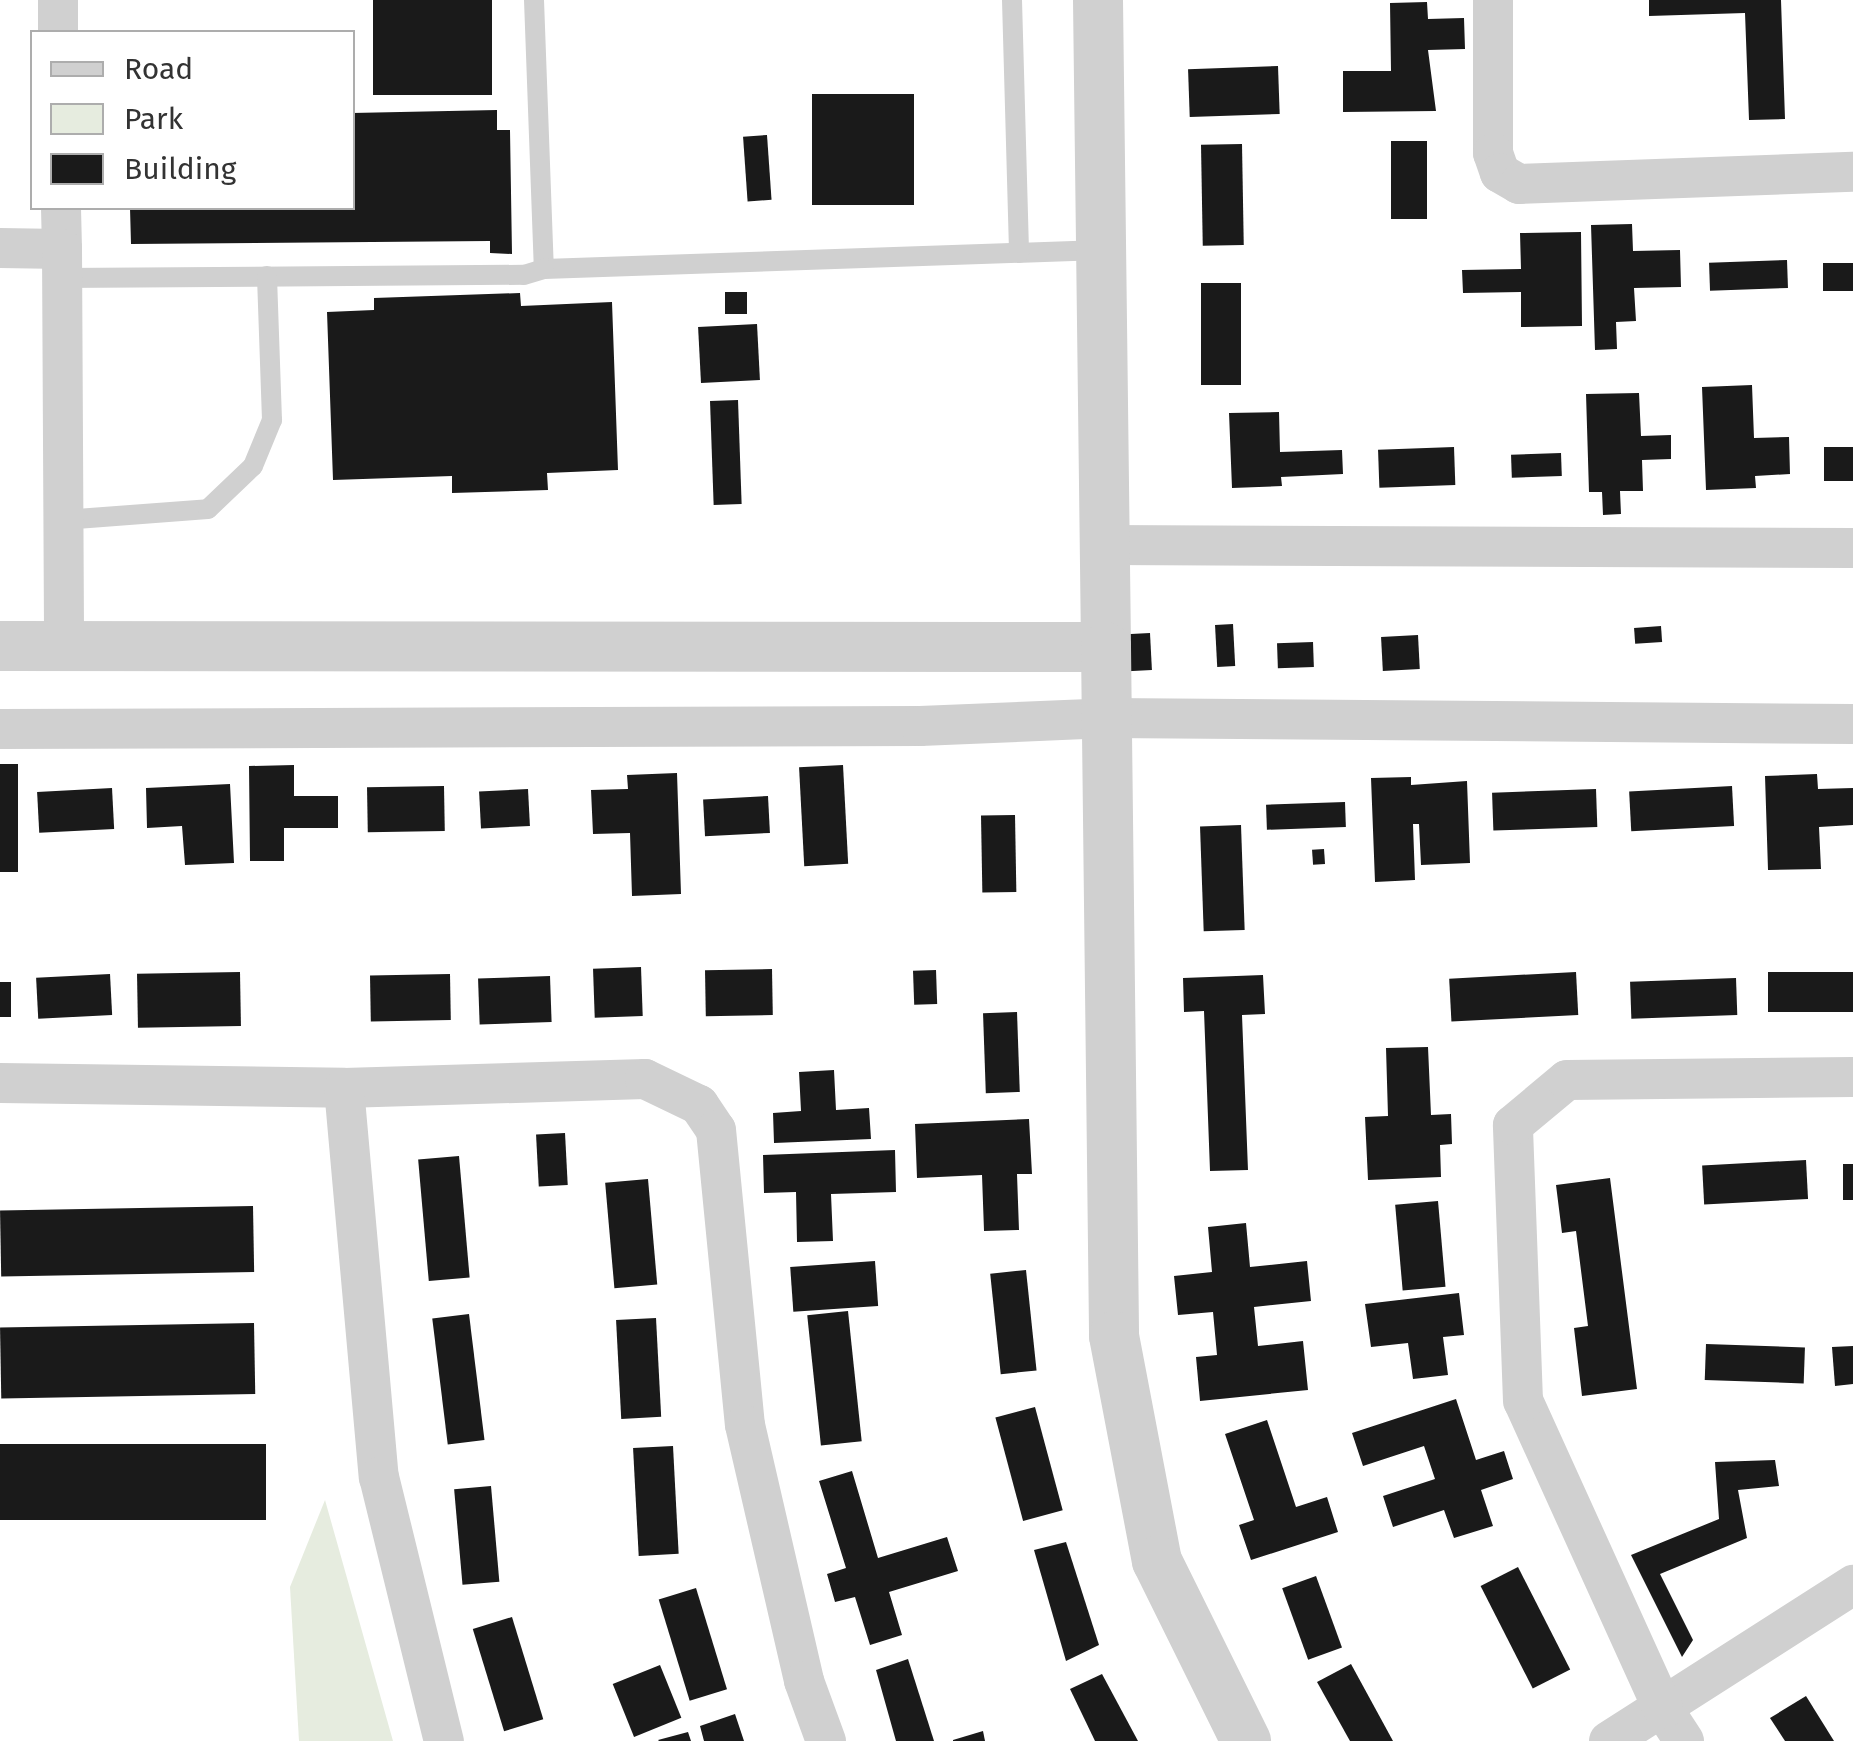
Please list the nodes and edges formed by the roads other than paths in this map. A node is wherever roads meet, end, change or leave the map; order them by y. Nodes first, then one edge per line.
1 (58, 0) edge
2 (534, 0) edge
3 (1012, 0) edge
4 (1098, 0) edge
5 (1493, 0) edge
6 (58, 30) edge
7 (1853, 172) edge
8 (61, 210) edge
9 (0, 248) edge
10 (1104, 250) junction
11 (1019, 252) junction
12 (62, 263) junction
13 (544, 269) junction
14 (267, 276) junction
15 (63, 520) junction
16 (1104, 546) junction
17 (1853, 548) edge
18 (0, 646) edge
19 (64, 646) junction
20 (1106, 647) junction
21 (1108, 718) junction
22 (1853, 724) edge
23 (0, 729) edge
24 (1853, 1077) edge
25 (0, 1084) edge
26 (344, 1088) junction
27 (1853, 1585) edge
28 (1674, 1725) edge
29 (444, 1741) edge
30 (826, 1741) edge
31 (1246, 1741) edge
32 (1610, 1741) edge

1 - 6 street
2 - 13 lane
3 - 11 lane
4 - 10 street
5 - 7 street
8 - 12 street
9 - 12 street
10 - 11 lane
10 - 16 street
11 - 13 lane
12 - 14 lane
12 - 15 street
13 - 14 lane
14 - 15 lane
15 - 19 street
16 - 17 street
16 - 20 street
18 - 19 street
19 - 20 street
20 - 21 street
21 - 22 street
21 - 23 street
21 - 31 street
24 - 28 street
25 - 26 street
26 - 29 street
26 - 30 street
27 - 28 street
28 - 32 street

